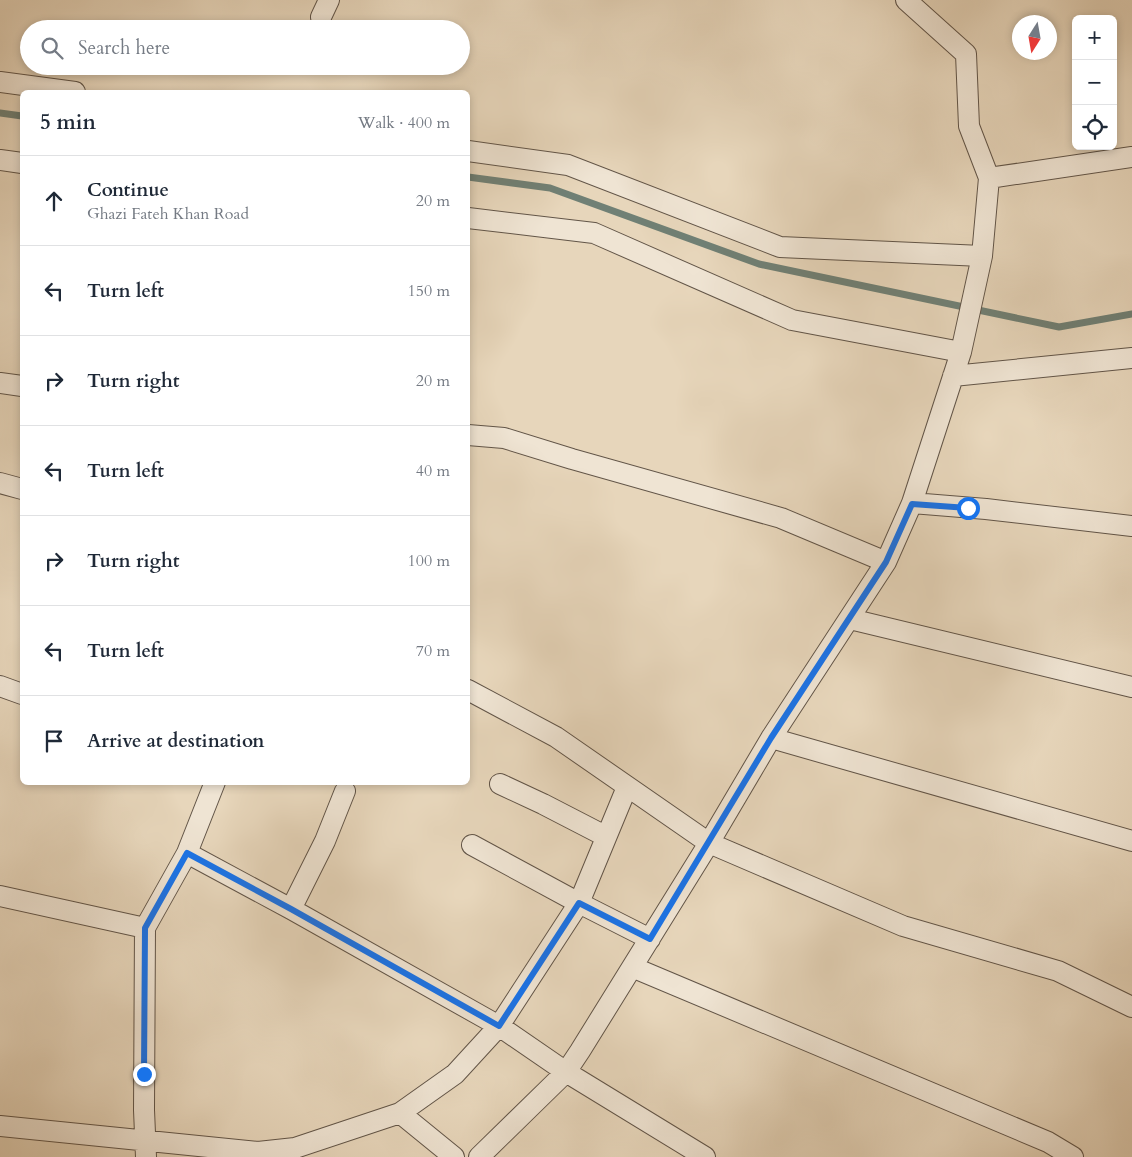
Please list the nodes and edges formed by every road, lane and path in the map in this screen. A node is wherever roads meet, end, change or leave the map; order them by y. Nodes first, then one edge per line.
1 (906, 0) edge
2 (0, 82) edge
3 (60, 90) edge
4 (470, 151) edge
5 (1132, 158) edge
6 (0, 160) edge
7 (20, 163) edge
8 (989, 178) junction
9 (470, 218) edge
10 (982, 256) junction
11 (961, 352) junction
12 (1132, 358) edge
13 (953, 376) junction
14 (0, 383) edge
15 (20, 386) edge
16 (470, 435) edge
17 (0, 482) edge
18 (20, 489) edge
19 (912, 504) junction
20 (1132, 526) edge
21 (886, 562) junction
22 (850, 619) junction
23 (0, 686) edge
24 (1132, 687) edge
25 (470, 691) edge
26 (20, 693) edge
27 (771, 738) junction
28 (500, 784) dead end
29 (214, 785) edge
30 (626, 787) junction
31 (345, 791) dead end
32 (605, 836) junction
33 (1132, 841) edge
34 (709, 843) junction
35 (472, 845) dead end
36 (187, 853) junction
37 (0, 896) edge
38 (579, 903) junction
39 (291, 909) junction
40 (145, 928) junction
41 (650, 939) junction
42 (632, 967) junction
43 (1132, 1007) edge
44 (499, 1026) junction
45 (566, 1072) junction
46 (400, 1113) junction
47 (0, 1126) edge
48 (146, 1149) edge
49 (454, 1157) edge
50 (479, 1157) edge
51 (704, 1157) edge
52 (1073, 1157) edge

1 - 8 street
2 - 3 street
4 - 10 street
5 - 8 street
6 - 7 street
8 - 10 street
9 - 11 street
10 - 11 street
11 - 13 street
12 - 13 street
13 - 19 street
14 - 15 street
16 - 21 street
17 - 18 street
19 - 20 street
19 - 21 street
21 - 22 street
22 - 24 street
22 - 27 street
23 - 26 street
25 - 30 street
27 - 33 street
27 - 34 street
28 - 32 street
29 - 36 street
30 - 32 street
30 - 34 street
31 - 39 street
32 - 38 street
34 - 41 street
34 - 43 street
35 - 38 street
36 - 39 street
36 - 40 street
37 - 40 street
38 - 41 street
38 - 44 street
39 - 44 street
40 - 48 street
41 - 42 street
42 - 45 street
42 - 52 street
44 - 45 street
44 - 46 street
45 - 50 street
45 - 51 street
46 - 48 street
46 - 49 street
47 - 48 street

